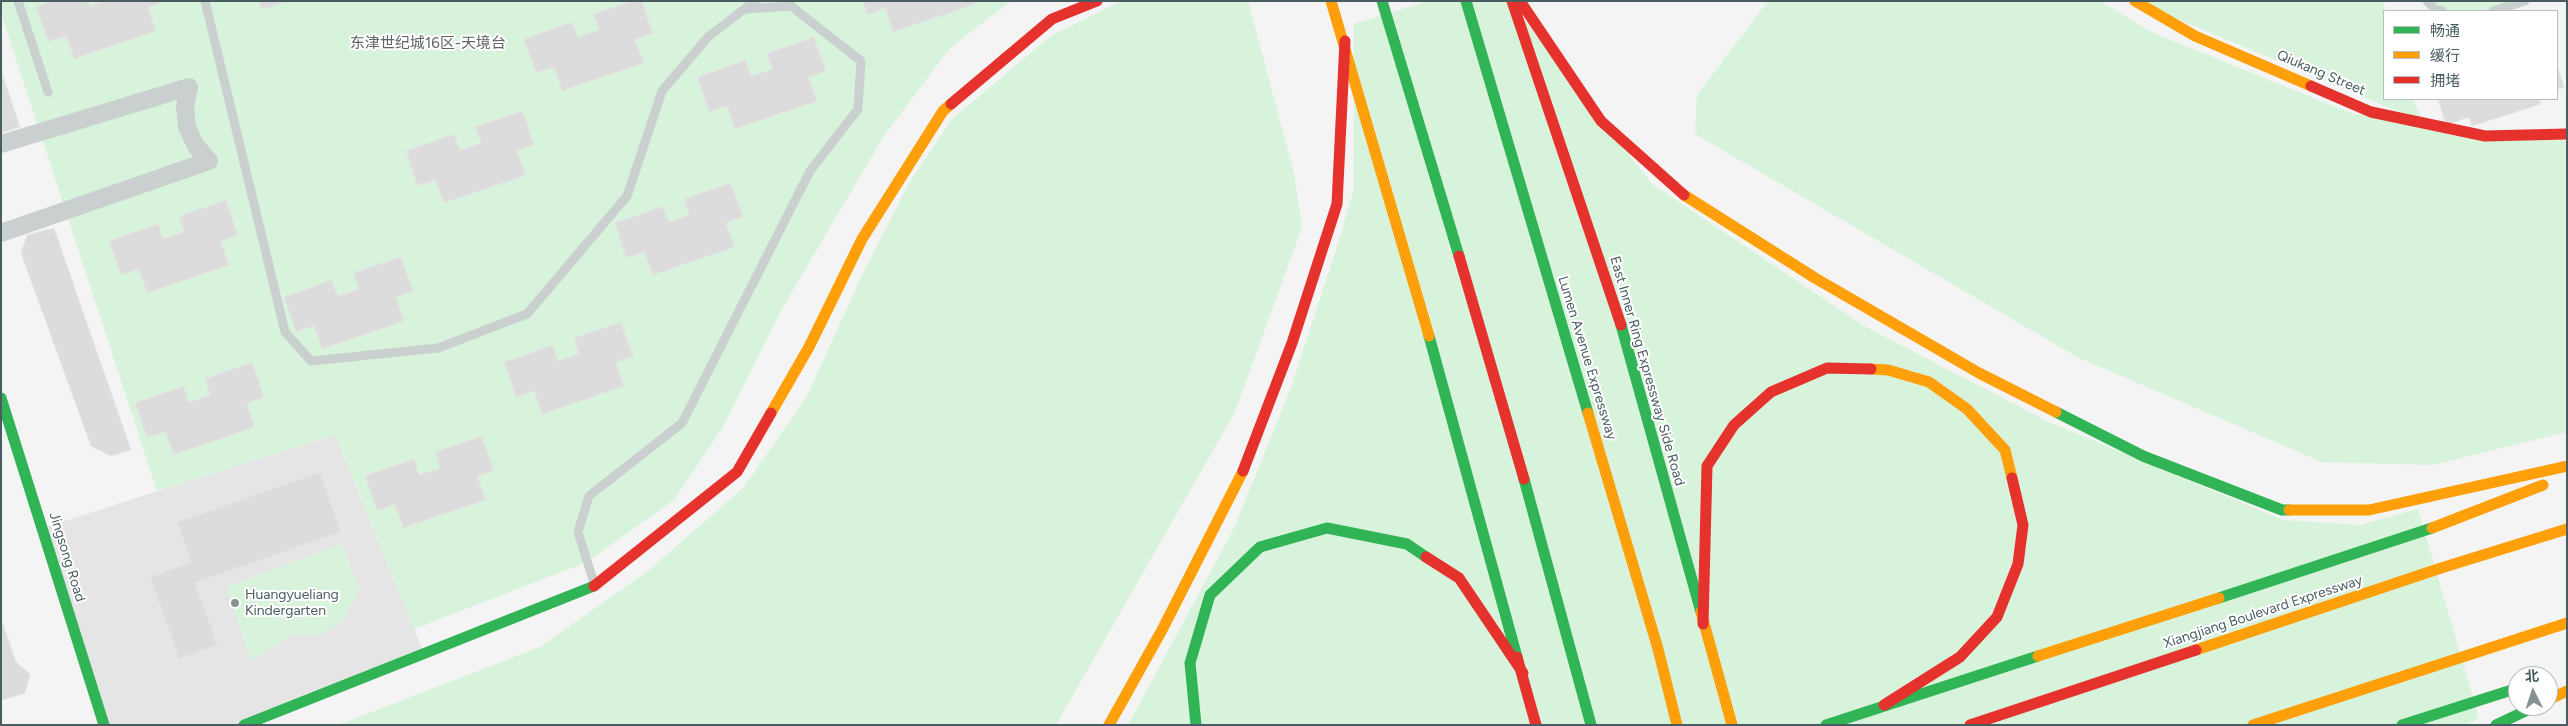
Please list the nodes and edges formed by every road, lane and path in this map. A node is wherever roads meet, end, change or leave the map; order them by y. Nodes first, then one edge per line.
1 (18, 1) edge
2 (205, 1) edge
3 (755, 1) edge
4 (1097, 1) edge
5 (1331, 1) edge
6 (1382, 1) edge
7 (1466, 1) edge
8 (1512, 1) edge
9 (1520, 1) edge
10 (2135, 1) edge
11 (2427, 1) edge
12 (2525, 1) edge
13 (789, 4) edge
14 (746, 9) junction
15 (2438, 10) edge
16 (2496, 10) edge
17 (1344, 41) junction
18 (48, 92) dead end
19 (2567, 134) edge
20 (1, 144) edge
21 (1, 233) edge
22 (1, 398) edge
23 (2567, 466) edge
24 (2567, 476) edge
25 (2567, 529) edge
26 (595, 586) junction
27 (2567, 623) edge
28 (1703, 624) junction
29 (1523, 673) junction
30 (2508, 691) edge
31 (1884, 706) junction
32 (2515, 716) edge
33 (104, 725) edge
34 (244, 725) edge
35 (1108, 725) edge
36 (1196, 725) edge
37 (1536, 725) edge
38 (1591, 725) edge
39 (1677, 725) edge
40 (1732, 725) edge
41 (1826, 725) edge
42 (1970, 725) edge
43 (2253, 725) edge
44 (2402, 725) edge
45 (2496, 725) edge

1 - 18 lane
2 - 14 lane
3 - 14 lane
4 - 26 main road
5 - 17 main road
6 - 38 main road
7 - 39 main road, Lumen Avenue Expressway
8 - 28 main road, East Inner Ring Expressway Side Road
9 - 23 main road
10 - 19 main road, Qiukang Street
11 - 15 lane
12 - 16 lane
13 - 14 lane
13 - 26 lane
17 - 29 main road
17 - 35 main road
20 - 21 street
22 - 33 main road, Jingsong Road
24 - 31 main road
25 - 42 main road, Xiangjiang Boulevard Expressway
26 - 34 main road
27 - 43 main road
28 - 31 main road
28 - 40 main road, East Inner Ring Expressway Side Road
29 - 36 main road
29 - 37 main road
30 - 44 main road
31 - 41 main road
32 - 45 main road

